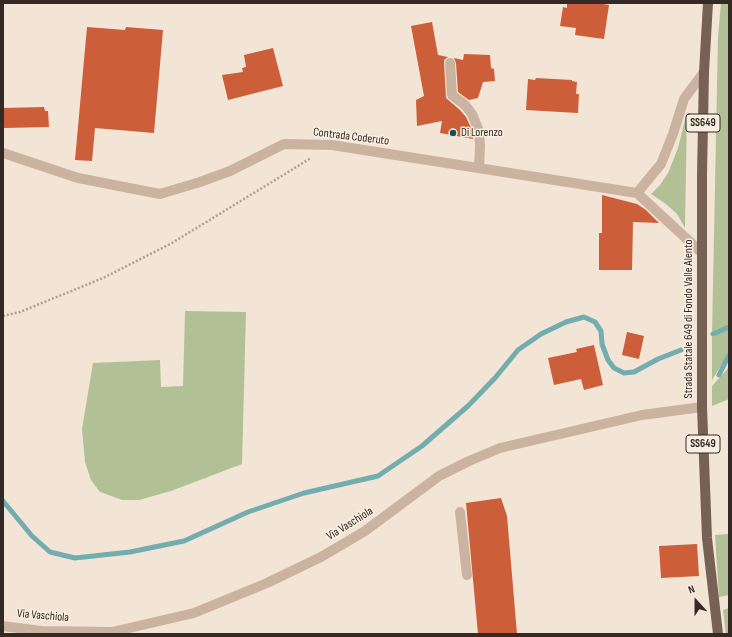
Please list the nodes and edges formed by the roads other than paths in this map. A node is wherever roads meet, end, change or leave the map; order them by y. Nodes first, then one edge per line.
1 (708, 3) edge
2 (450, 63) dead end
3 (704, 72) junction
4 (3, 153) edge
5 (479, 168) junction
6 (636, 193) junction
7 (702, 253) junction
8 (702, 406) junction
9 (460, 512) dead end
10 (467, 575) dead end
11 (3, 626) edge
12 (718, 634) edge

1 - 3 main road, Strada Statale 649 di Fondo Valle Alento / SS649
2 - 5 street
3 - 6 street
3 - 7 main road, Strada Statale 649 di Fondo Valle Alento / SS649
4 - 5 street, Contrada Coderuto
5 - 6 street, Contrada Coderuto
6 - 7 street
7 - 8 main road, Strada Statale 649 di Fondo Valle Alento / SS649
8 - 11 street, Via Vaschiola
8 - 12 main road, Strada Statale 649 di Fondo Valle Alento / SS649
9 - 10 street

